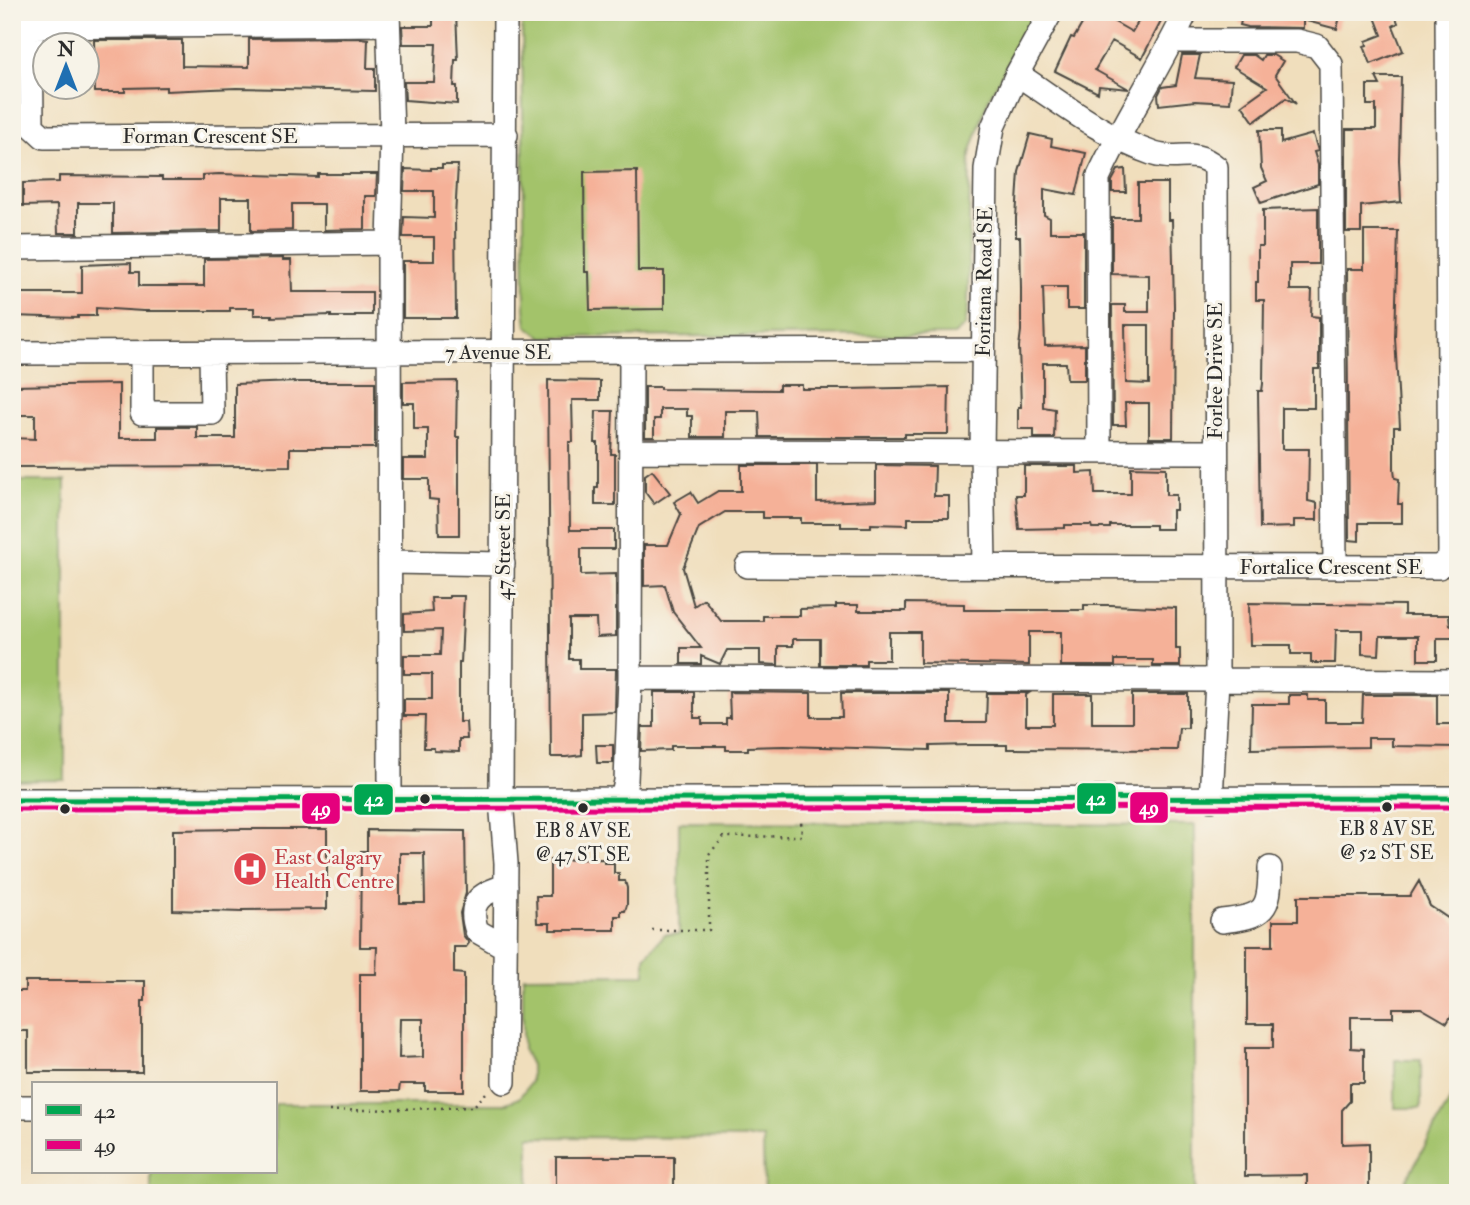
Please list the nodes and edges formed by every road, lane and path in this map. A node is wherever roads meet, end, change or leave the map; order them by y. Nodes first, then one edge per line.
1 (505, 12) edge
2 (1051, 12) edge
3 (1186, 12) edge
4 (1447, 12) edge
5 (388, 18) edge
6 (31, 20) edge
7 (1173, 41) junction
8 (1017, 74) junction
9 (391, 134) junction
10 (506, 135) junction
11 (1117, 138) junction
12 (389, 243) junction
13 (12, 248) edge
14 (1453, 348) edge
15 (983, 350) junction
16 (142, 352) junction
17 (211, 352) junction
18 (390, 352) junction
19 (505, 352) junction
20 (631, 352) junction
21 (12, 353) edge
22 (631, 451) junction
23 (982, 452) junction
24 (1099, 452) junction
25 (1215, 453) junction
26 (391, 562) junction
27 (503, 564) junction
28 (984, 565) junction
29 (747, 566) dead end
30 (1215, 566) junction
31 (1335, 566) junction
32 (630, 678) junction
33 (1217, 680) junction
34 (1458, 681) edge
35 (1458, 798) edge
36 (12, 800) edge
37 (390, 800) junction
38 (501, 800) junction
39 (622, 800) junction
40 (1211, 800) junction
41 (801, 820) dead end
42 (1270, 868) dead end
43 (506, 886) junction
44 (1222, 921) dead end
45 (652, 930) dead end
46 (505, 947) junction
47 (504, 1082) joint
48 (12, 1107) edge
49 (32, 1107) edge
50 (330, 1111) dead end

1 - 10 street, 47 Street SE
2 - 8 street, Foritana Road SE
3 - 7 street
4 - 14 street, Fortalice Crescent SE
5 - 6 street
5 - 9 street
6 - 9 street, Forman Crescent SE
7 - 11 street
7 - 31 street
8 - 11 street, Forlee Drive SE
8 - 15 street, Foritana Road SE
9 - 10 street, Forman Crescent SE
9 - 12 street
10 - 19 street, 47 Street SE
11 - 24 street
11 - 25 street, Forlee Drive SE
12 - 13 street
12 - 18 street
14 - 31 street, Fortalice Crescent SE
15 - 20 street, 7 Avenue SE
15 - 23 street, Foritana Road SE
16 - 17 street, 7 Avenue SE
16 - 17 street
16 - 21 street, 7 Avenue SE
17 - 18 street, 7 Avenue SE
18 - 19 street, 7 Avenue SE
18 - 26 street
19 - 20 street, 7 Avenue SE
19 - 27 street, 47 Street SE
20 - 22 street
22 - 23 street
22 - 32 street
23 - 24 street
23 - 28 street, Foritana Road SE
24 - 25 street
25 - 30 street, Forlee Drive SE
26 - 27 street
26 - 37 street
27 - 38 street, 47 Street SE
28 - 29 street, Fortalice Crescent SE
28 - 30 street, Fortalice Crescent SE
30 - 31 street, Fortalice Crescent SE
30 - 33 street, Forlee Drive SE
32 - 33 street
32 - 39 street
33 - 34 street
33 - 40 street, Forlee Drive SE
35 - 40 street
36 - 37 street
37 - 38 street
38 - 39 street
38 - 43 street, 47 Street SE
39 - 40 street
41 - 45 path
42 - 44 street
43 - 46 street, 47 Street SE
43 - 46 street
46 - 47 street, 47 Street SE
47 - 50 path
48 - 49 street

